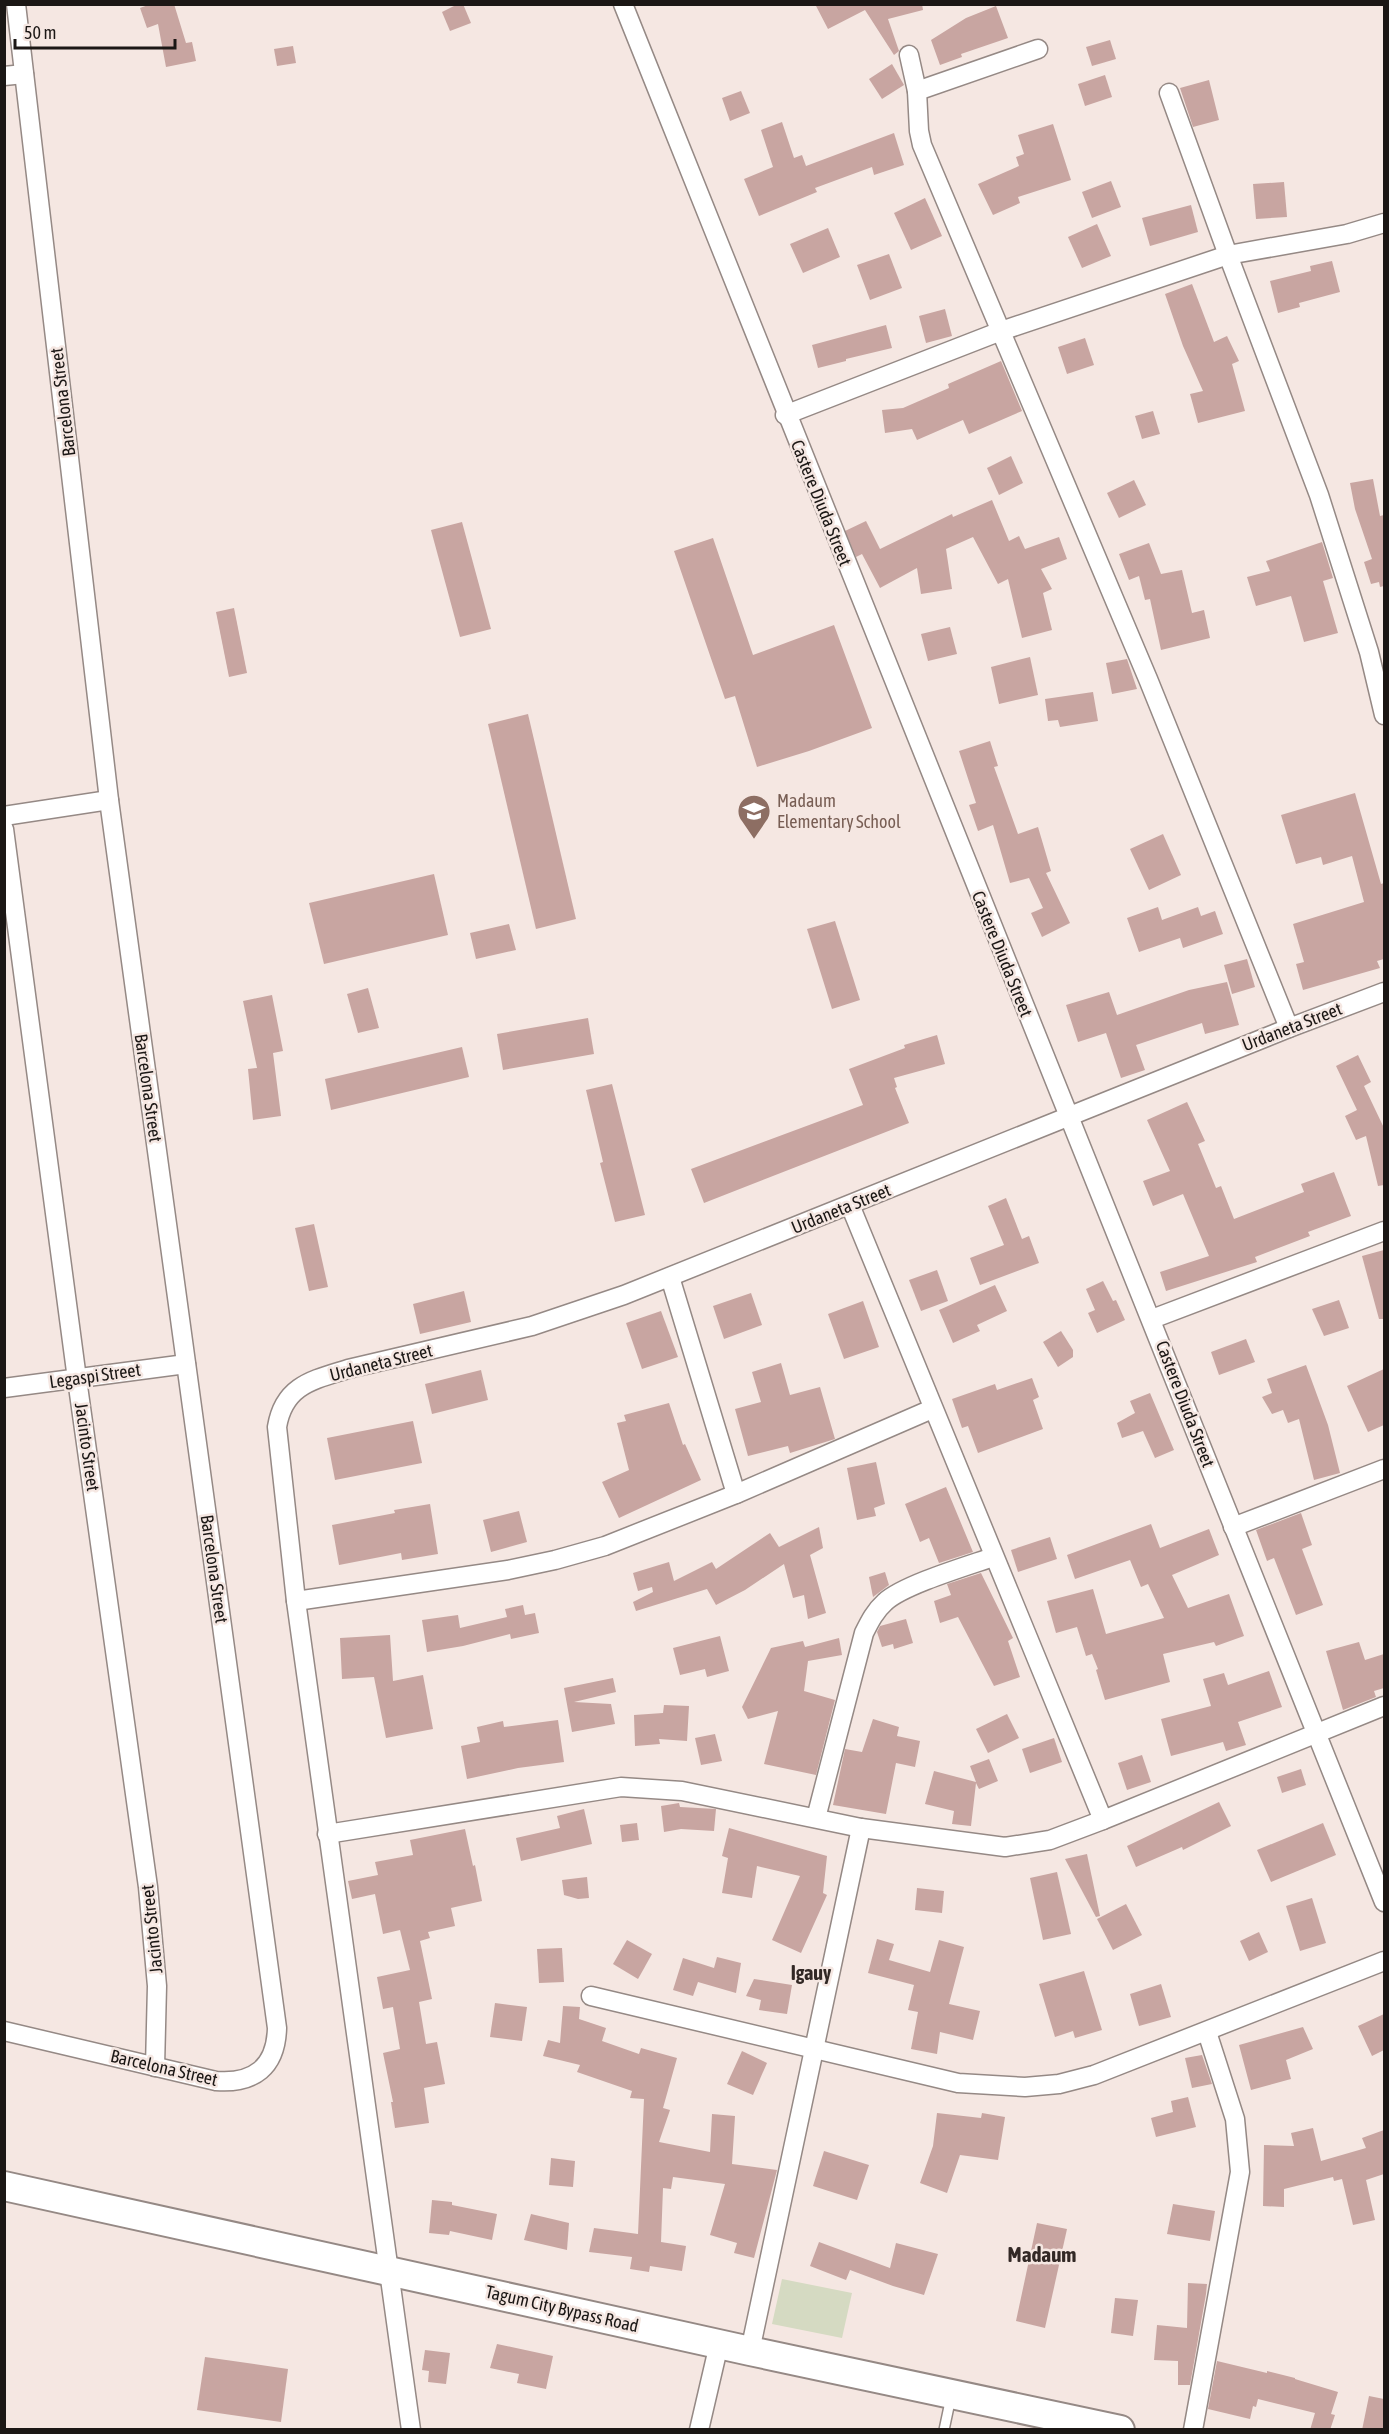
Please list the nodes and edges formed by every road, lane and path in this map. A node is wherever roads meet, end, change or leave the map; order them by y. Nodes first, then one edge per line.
1 (16, 4) edge
2 (623, 4) edge
3 (1038, 49) dead end
4 (909, 55) dead end
5 (24, 74) junction
6 (4, 76) edge
7 (917, 91) junction
8 (1169, 93) dead end
9 (1384, 224) edge
10 (1228, 255) junction
11 (1001, 331) junction
12 (785, 415) junction
13 (1377, 650) edge
14 (1384, 716) edge
15 (109, 800) junction
16 (4, 816) edge
17 (4, 829) edge
18 (1384, 992) edge
19 (1289, 1028) junction
20 (1069, 1118) junction
21 (849, 1205) junction
22 (1384, 1231) edge
23 (670, 1277) junction
24 (1152, 1319) junction
25 (186, 1364) junction
26 (77, 1379) junction
27 (4, 1388) edge
28 (932, 1409) junction
29 (1384, 1469) edge
30 (736, 1494) junction
31 (1233, 1527) junction
32 (993, 1557) junction
33 (296, 1601) junction
34 (1384, 1706) edge
35 (1316, 1732) junction
36 (816, 1818) junction
37 (1103, 1820) junction
38 (861, 1828) junction
39 (327, 1834) junction
40 (1381, 1881) edge
41 (1384, 1902) edge
42 (1384, 1961) edge
43 (591, 1996) dead end
44 (4, 2031) edge
45 (1207, 2032) junction
46 (814, 2050) junction
47 (155, 2067) junction
48 (4, 2186) edge
49 (390, 2270) junction
50 (718, 2344) junction
51 (750, 2351) junction
52 (951, 2394) junction
53 (703, 2429) edge
54 (411, 2430) edge
55 (944, 2430) edge
56 (1120, 2430) edge
57 (1192, 2430) edge

1 - 5 street, Barcelona Street
2 - 12 street, Castere Diuda Street
3 - 7 street
4 - 7 street
5 - 6 street
5 - 15 street, Barcelona Street
7 - 11 street
8 - 10 street
9 - 10 street
10 - 11 street
10 - 13 street
11 - 12 street
11 - 19 street
12 - 20 street, Castere Diuda Street
13 - 14 street
15 - 16 street
15 - 25 street, Barcelona Street
17 - 26 street, Jacinto Street
18 - 19 street, Urdaneta Street
19 - 20 street, Urdaneta Street
20 - 21 street, Urdaneta Street
20 - 24 street, Castere Diuda Street
21 - 23 street, Urdaneta Street
21 - 28 street
22 - 24 street
23 - 30 street
23 - 33 street, Urdaneta Street
24 - 31 street, Castere Diuda Street
25 - 26 street, Legaspi Street
25 - 47 street, Barcelona Street
26 - 27 street, Legaspi Street
26 - 47 street, Jacinto Street
28 - 30 street
28 - 32 street
29 - 31 street
30 - 33 street
31 - 35 street, Castere Diuda Street
32 - 36 street
32 - 37 street
33 - 39 street
34 - 35 street
35 - 37 street
35 - 40 street, Castere Diuda Street
36 - 38 street
36 - 39 street
37 - 38 street
38 - 46 street
39 - 49 street
40 - 41 street, Castere Diuda Street
42 - 45 street
43 - 46 street
44 - 47 street, Barcelona Street
45 - 46 street
45 - 57 street
46 - 51 street
48 - 49 main road, Tagum City Bypass Road
49 - 50 main road, Tagum City Bypass Road
49 - 54 street
50 - 51 main road, Tagum City Bypass Road
50 - 53 street
51 - 52 main road, Tagum City Bypass Road
52 - 55 lane
52 - 56 main road, Tagum City Bypass Road

